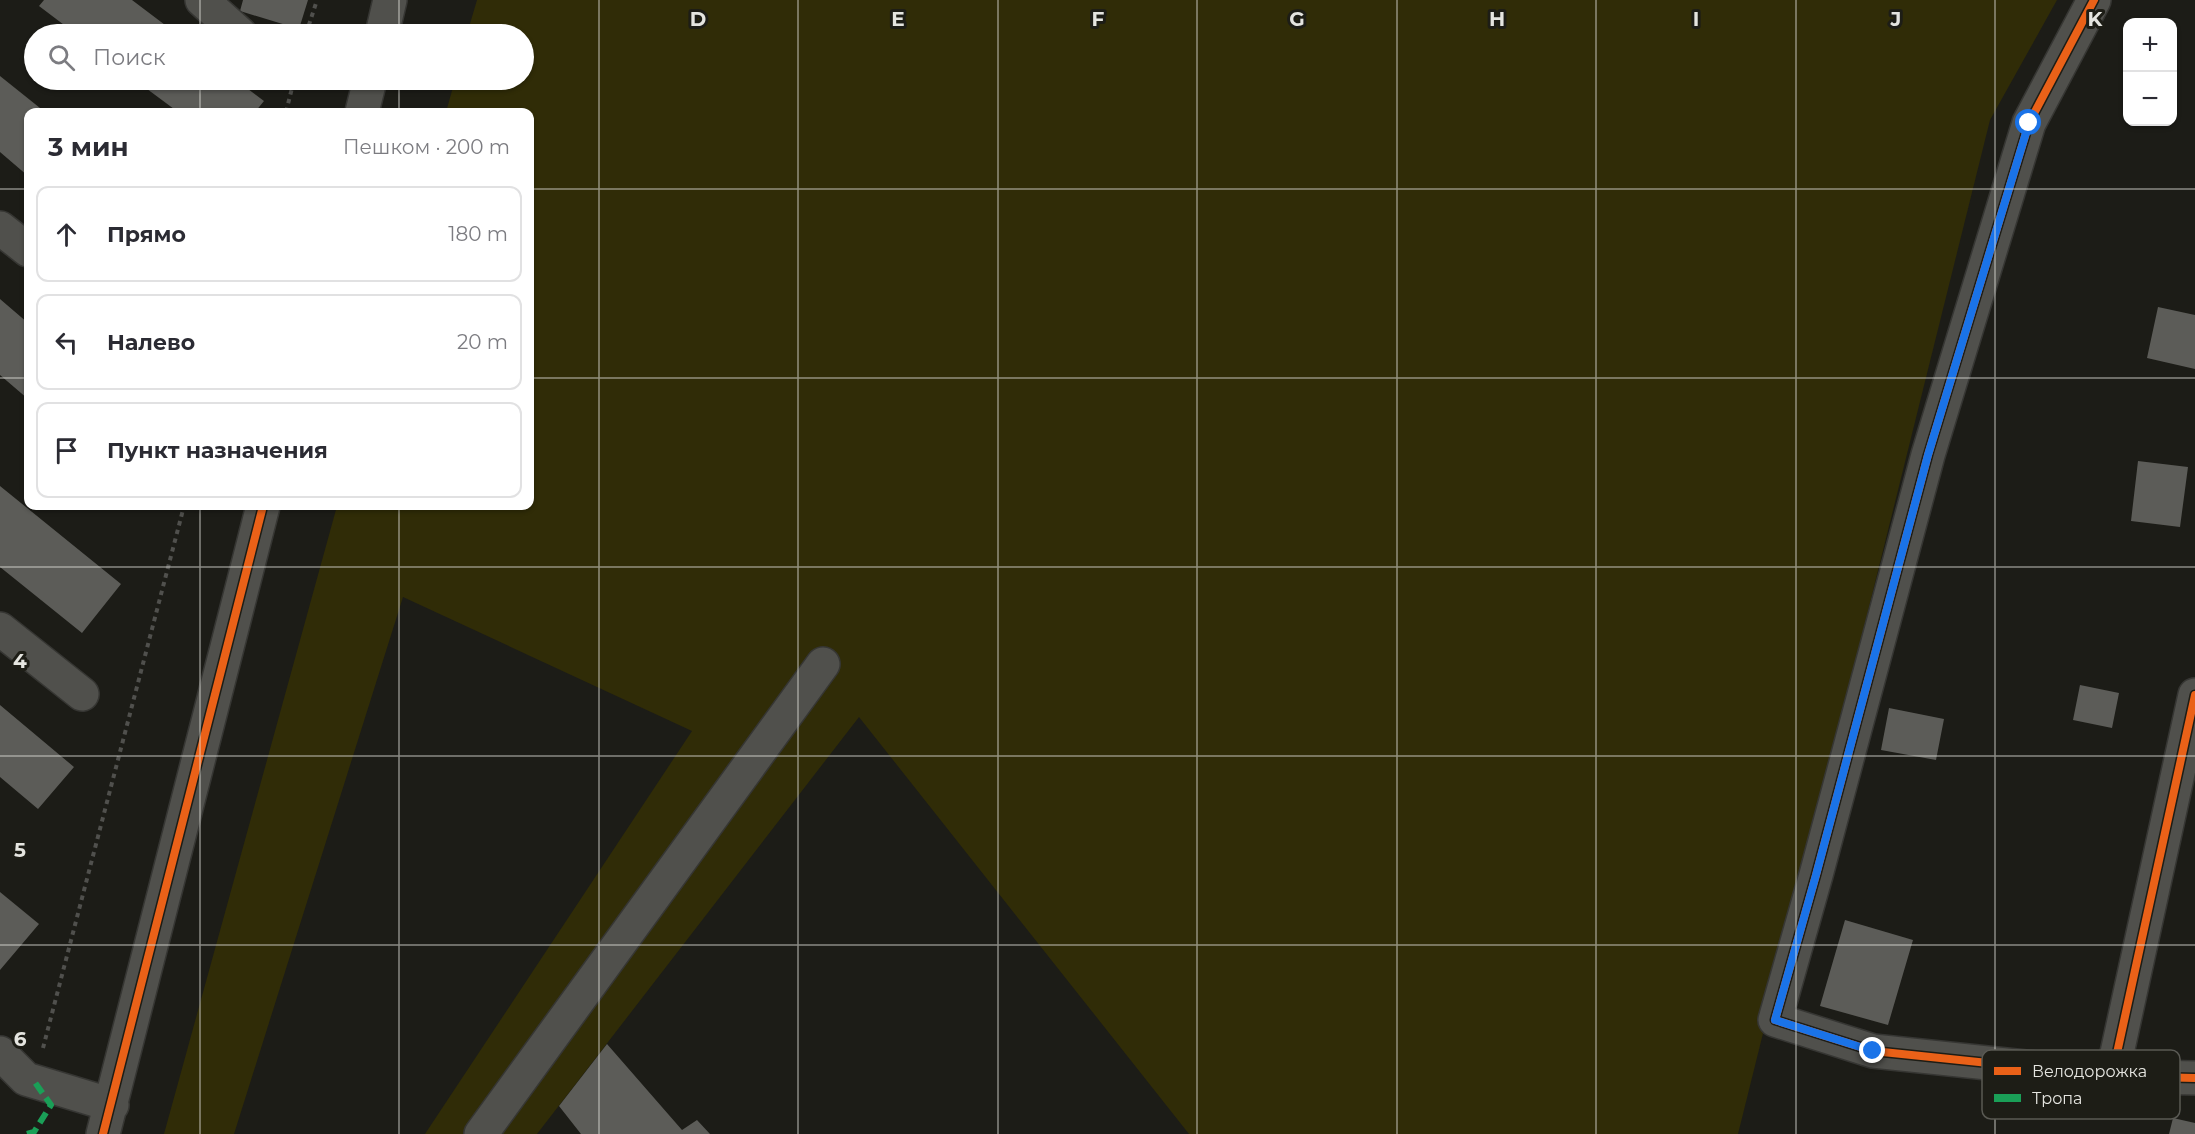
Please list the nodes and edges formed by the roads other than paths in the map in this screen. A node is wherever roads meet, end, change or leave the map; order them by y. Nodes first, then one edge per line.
1 (202, 0) edge
2 (390, 0) edge
3 (2094, 0) edge
4 (229, 24) edge
5 (384, 24) edge
6 (368, 90) edge
7 (363, 108) edge
8 (0, 228) edge
9 (24, 247) edge
10 (262, 510) edge
11 (0, 629) edge
12 (823, 664) dead end
13 (82, 694) dead end
14 (2195, 695) edge
15 (2118, 1050) edge
16 (0, 1053) edge
17 (1982, 1062) edge
18 (2180, 1078) edge
19 (2195, 1078) edge
20 (107, 1119) edge
21 (481, 1134) edge

1 - 4 street
2 - 5 street
3 - 17 street
6 - 7 street
8 - 9 street
10 - 20 street
11 - 13 street
12 - 21 street
14 - 15 street
16 - 20 street
18 - 19 street

